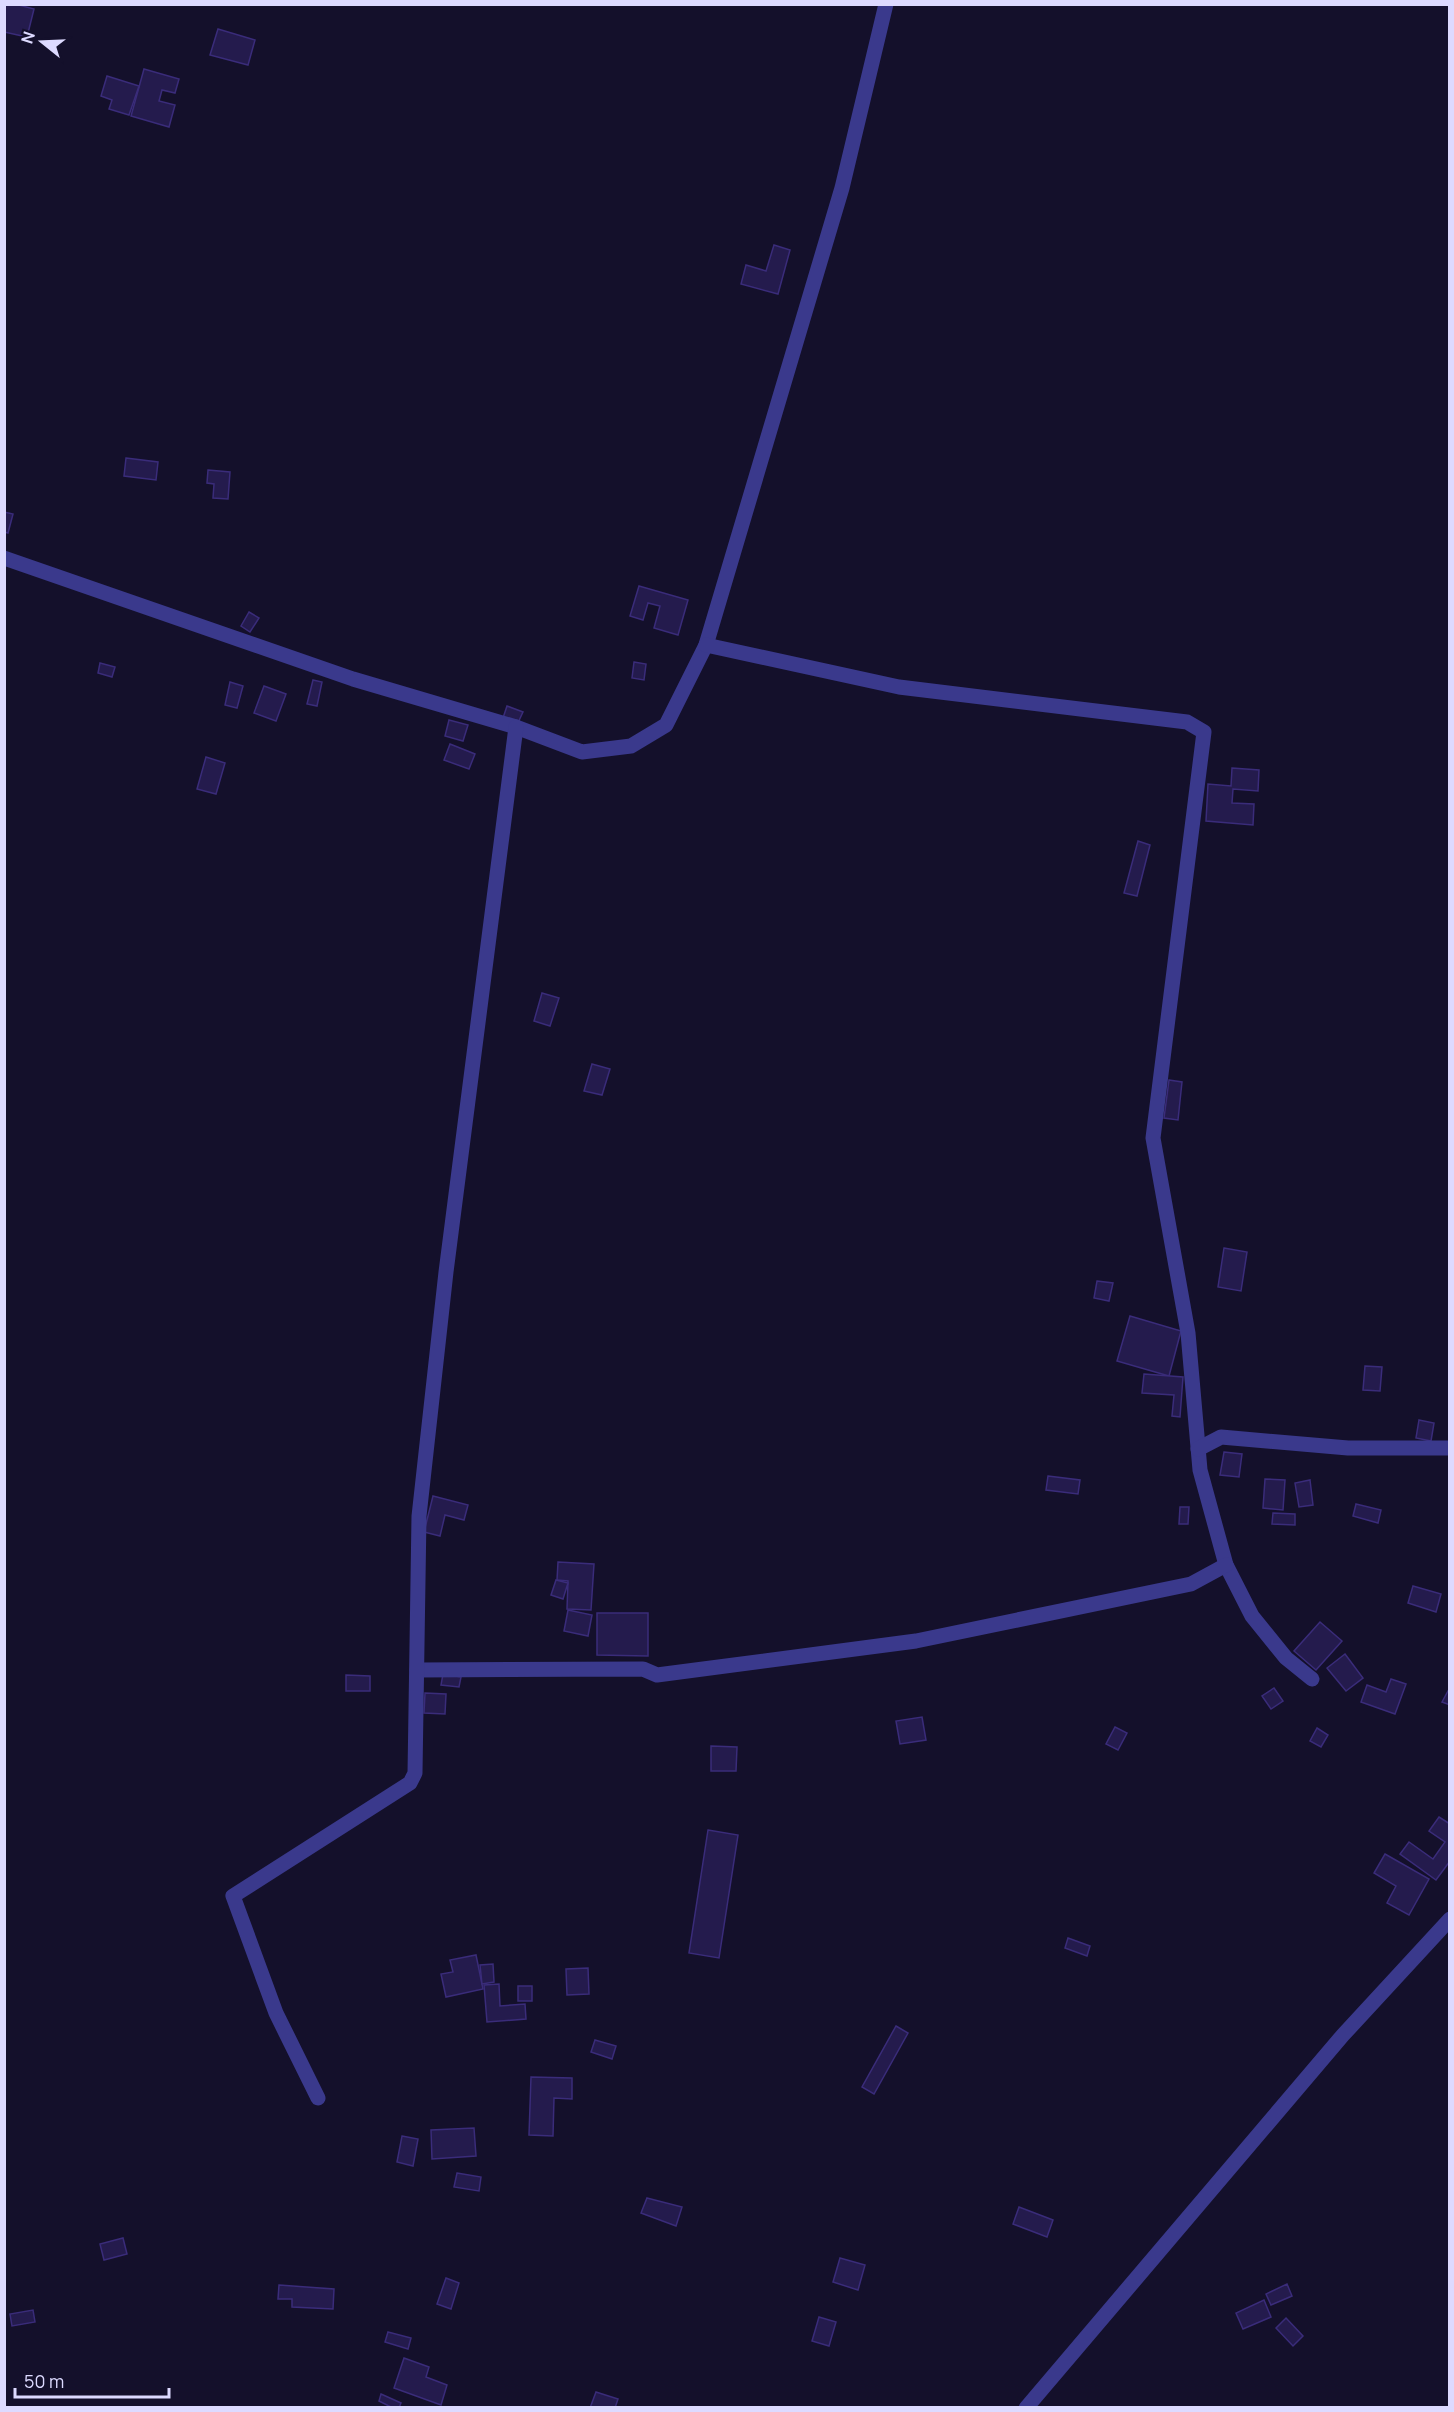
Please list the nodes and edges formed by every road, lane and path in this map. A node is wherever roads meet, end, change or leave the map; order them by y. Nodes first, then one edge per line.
1 (886, 4) edge
2 (4, 558) edge
3 (706, 645) junction
4 (516, 727) junction
5 (1449, 1448) edge
6 (1198, 1449) junction
7 (1226, 1566) junction
8 (417, 1670) junction
9 (1312, 1679) dead end
10 (1449, 1919) edge
11 (318, 2098) dead end
12 (1026, 2408) edge

1 - 3 street
2 - 4 street
3 - 4 street
3 - 6 street
4 - 8 street
5 - 6 street
6 - 7 street
7 - 8 street
7 - 9 street
8 - 11 street
10 - 12 street

